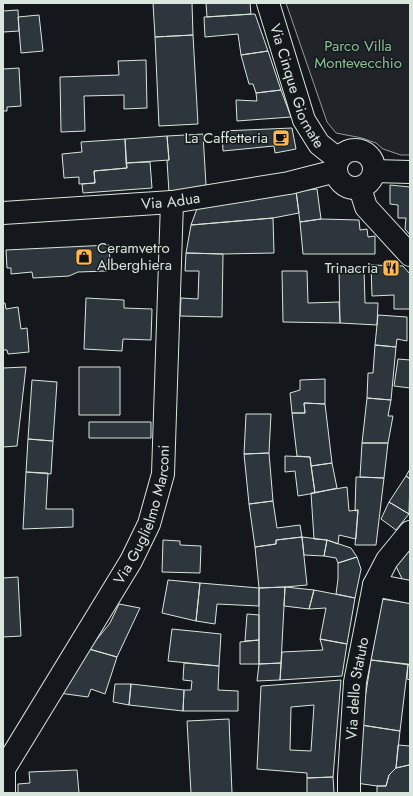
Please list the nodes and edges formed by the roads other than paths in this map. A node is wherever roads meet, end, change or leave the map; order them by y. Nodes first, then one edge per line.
1 (268, 3) edge
2 (337, 165) junction
3 (374, 171) junction
4 (410, 172) edge
5 (360, 188) junction
6 (172, 202) junction
7 (3, 213) edge
8 (410, 255) edge
9 (410, 532) edge
10 (374, 585) junction
11 (410, 592) edge
12 (3, 769) edge
13 (4, 793) edge
14 (349, 793) edge

1 - 2 street, Via Cinque Giornate
2 - 3 street
2 - 5 street
2 - 6 street, Via Adua
3 - 4 street
3 - 5 street
5 - 8 street
6 - 7 street, Via Adua
6 - 12 street, Via Guglielmo Marconi
9 - 10 street, Via dello Statuto
10 - 11 street
10 - 14 street, Via dello Statuto
12 - 13 street, Via Guglielmo Marconi

